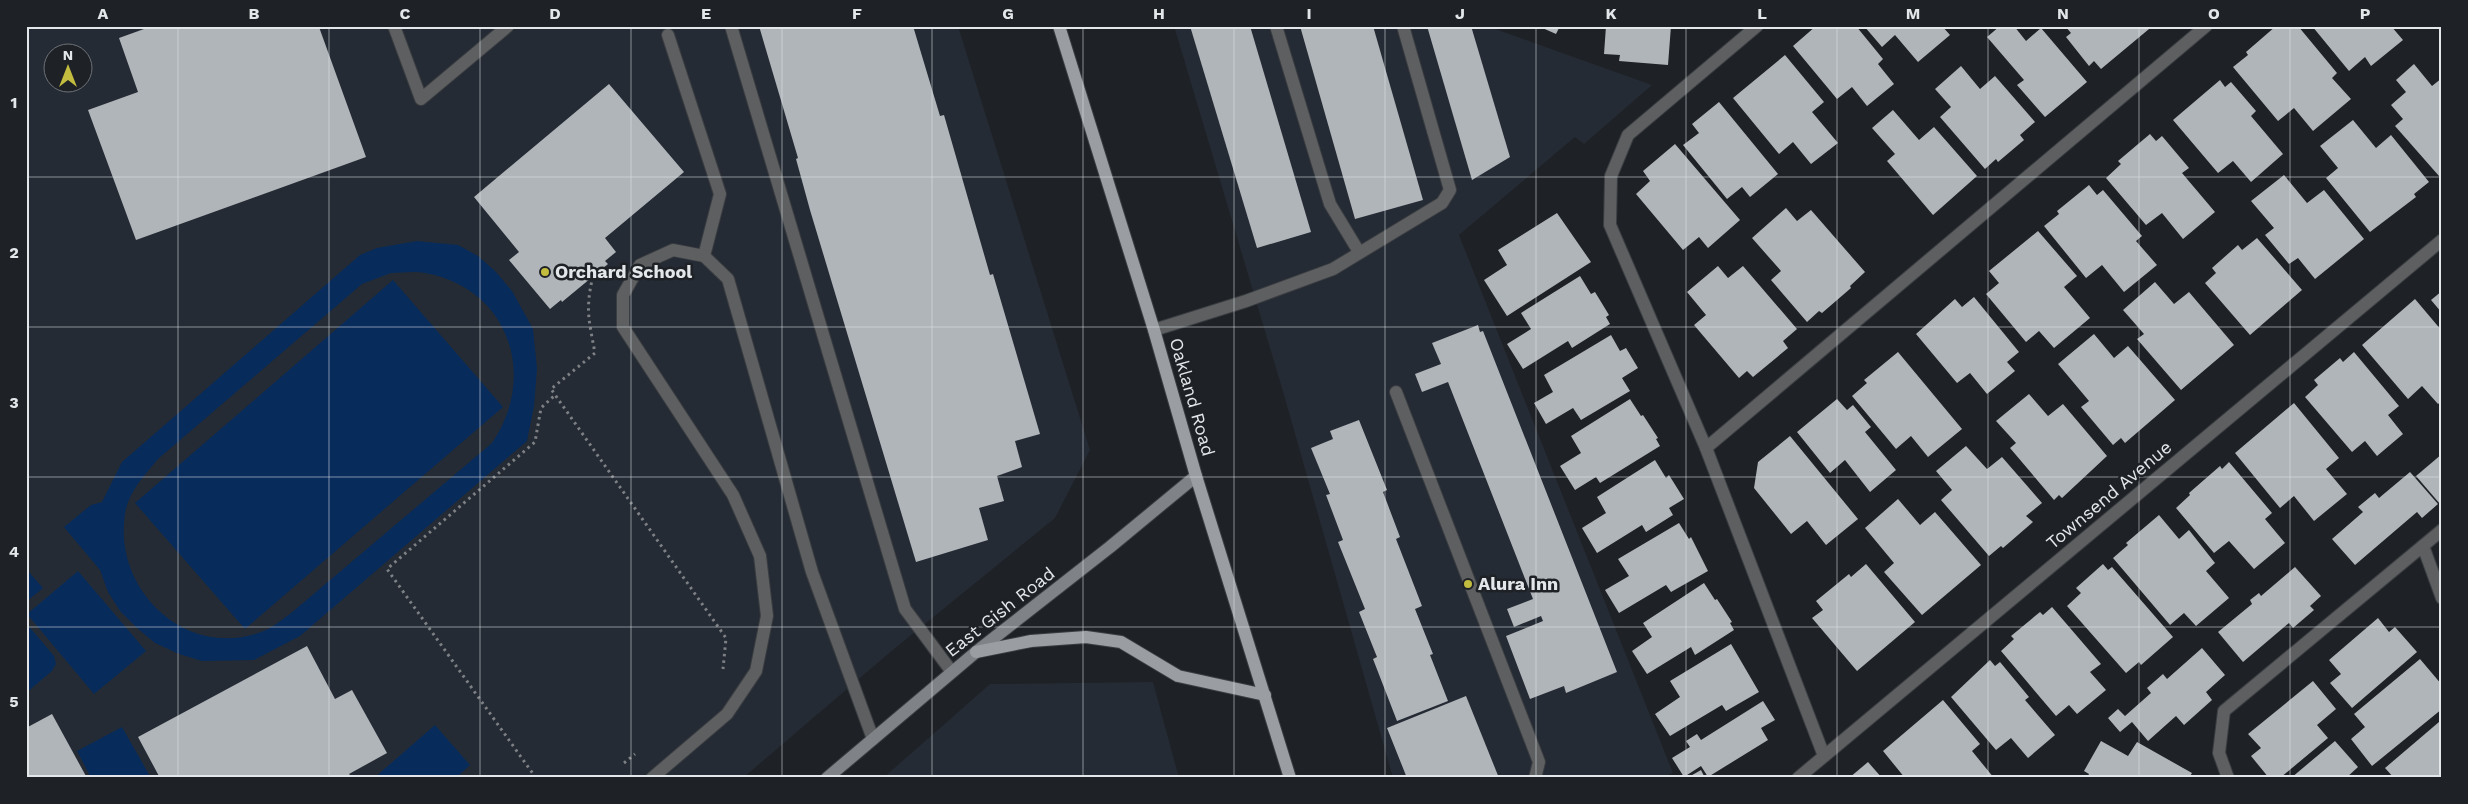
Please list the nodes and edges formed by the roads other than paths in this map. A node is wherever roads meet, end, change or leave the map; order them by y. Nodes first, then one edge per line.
1 (394, 26) edge
2 (508, 26) edge
3 (730, 26) edge
4 (1059, 26) edge
5 (1276, 26) edge
6 (1402, 26) edge
7 (1756, 26) edge
8 (2206, 26) edge
9 (668, 35) dead end
10 (2442, 240) edge
11 (1359, 252) junction
12 (704, 256) junction
13 (1154, 330) junction
14 (1396, 392) dead end
15 (1706, 448) junction
16 (1196, 476) junction
17 (2442, 530) edge
18 (2423, 546) junction
19 (2442, 598) edge
20 (976, 652) junction
21 (952, 672) junction
22 (1265, 695) junction
23 (873, 739) junction
24 (1824, 756) junction
25 (652, 778) edge
26 (827, 778) edge
27 (1290, 778) edge
28 (1535, 778) edge
29 (1798, 778) edge
30 (2228, 778) edge

1 - 2 street
3 - 21 street
4 - 13 main road, Oakland Road
5 - 11 street
6 - 11 street
7 - 15 street
8 - 15 street
9 - 12 street
10 - 24 street, Townsend Avenue
11 - 13 street
12 - 23 street
12 - 25 street
13 - 16 main road, Oakland Road
14 - 28 street
15 - 24 street
16 - 20 main road, East Gish Road
16 - 22 main road, Oakland Road
17 - 18 street
18 - 19 street
18 - 30 street
20 - 21 main road, East Gish Road
20 - 22 main road
21 - 23 main road, East Gish Road
22 - 27 main road, Oakland Road
23 - 26 main road, East Gish Road
24 - 29 street, Townsend Avenue

